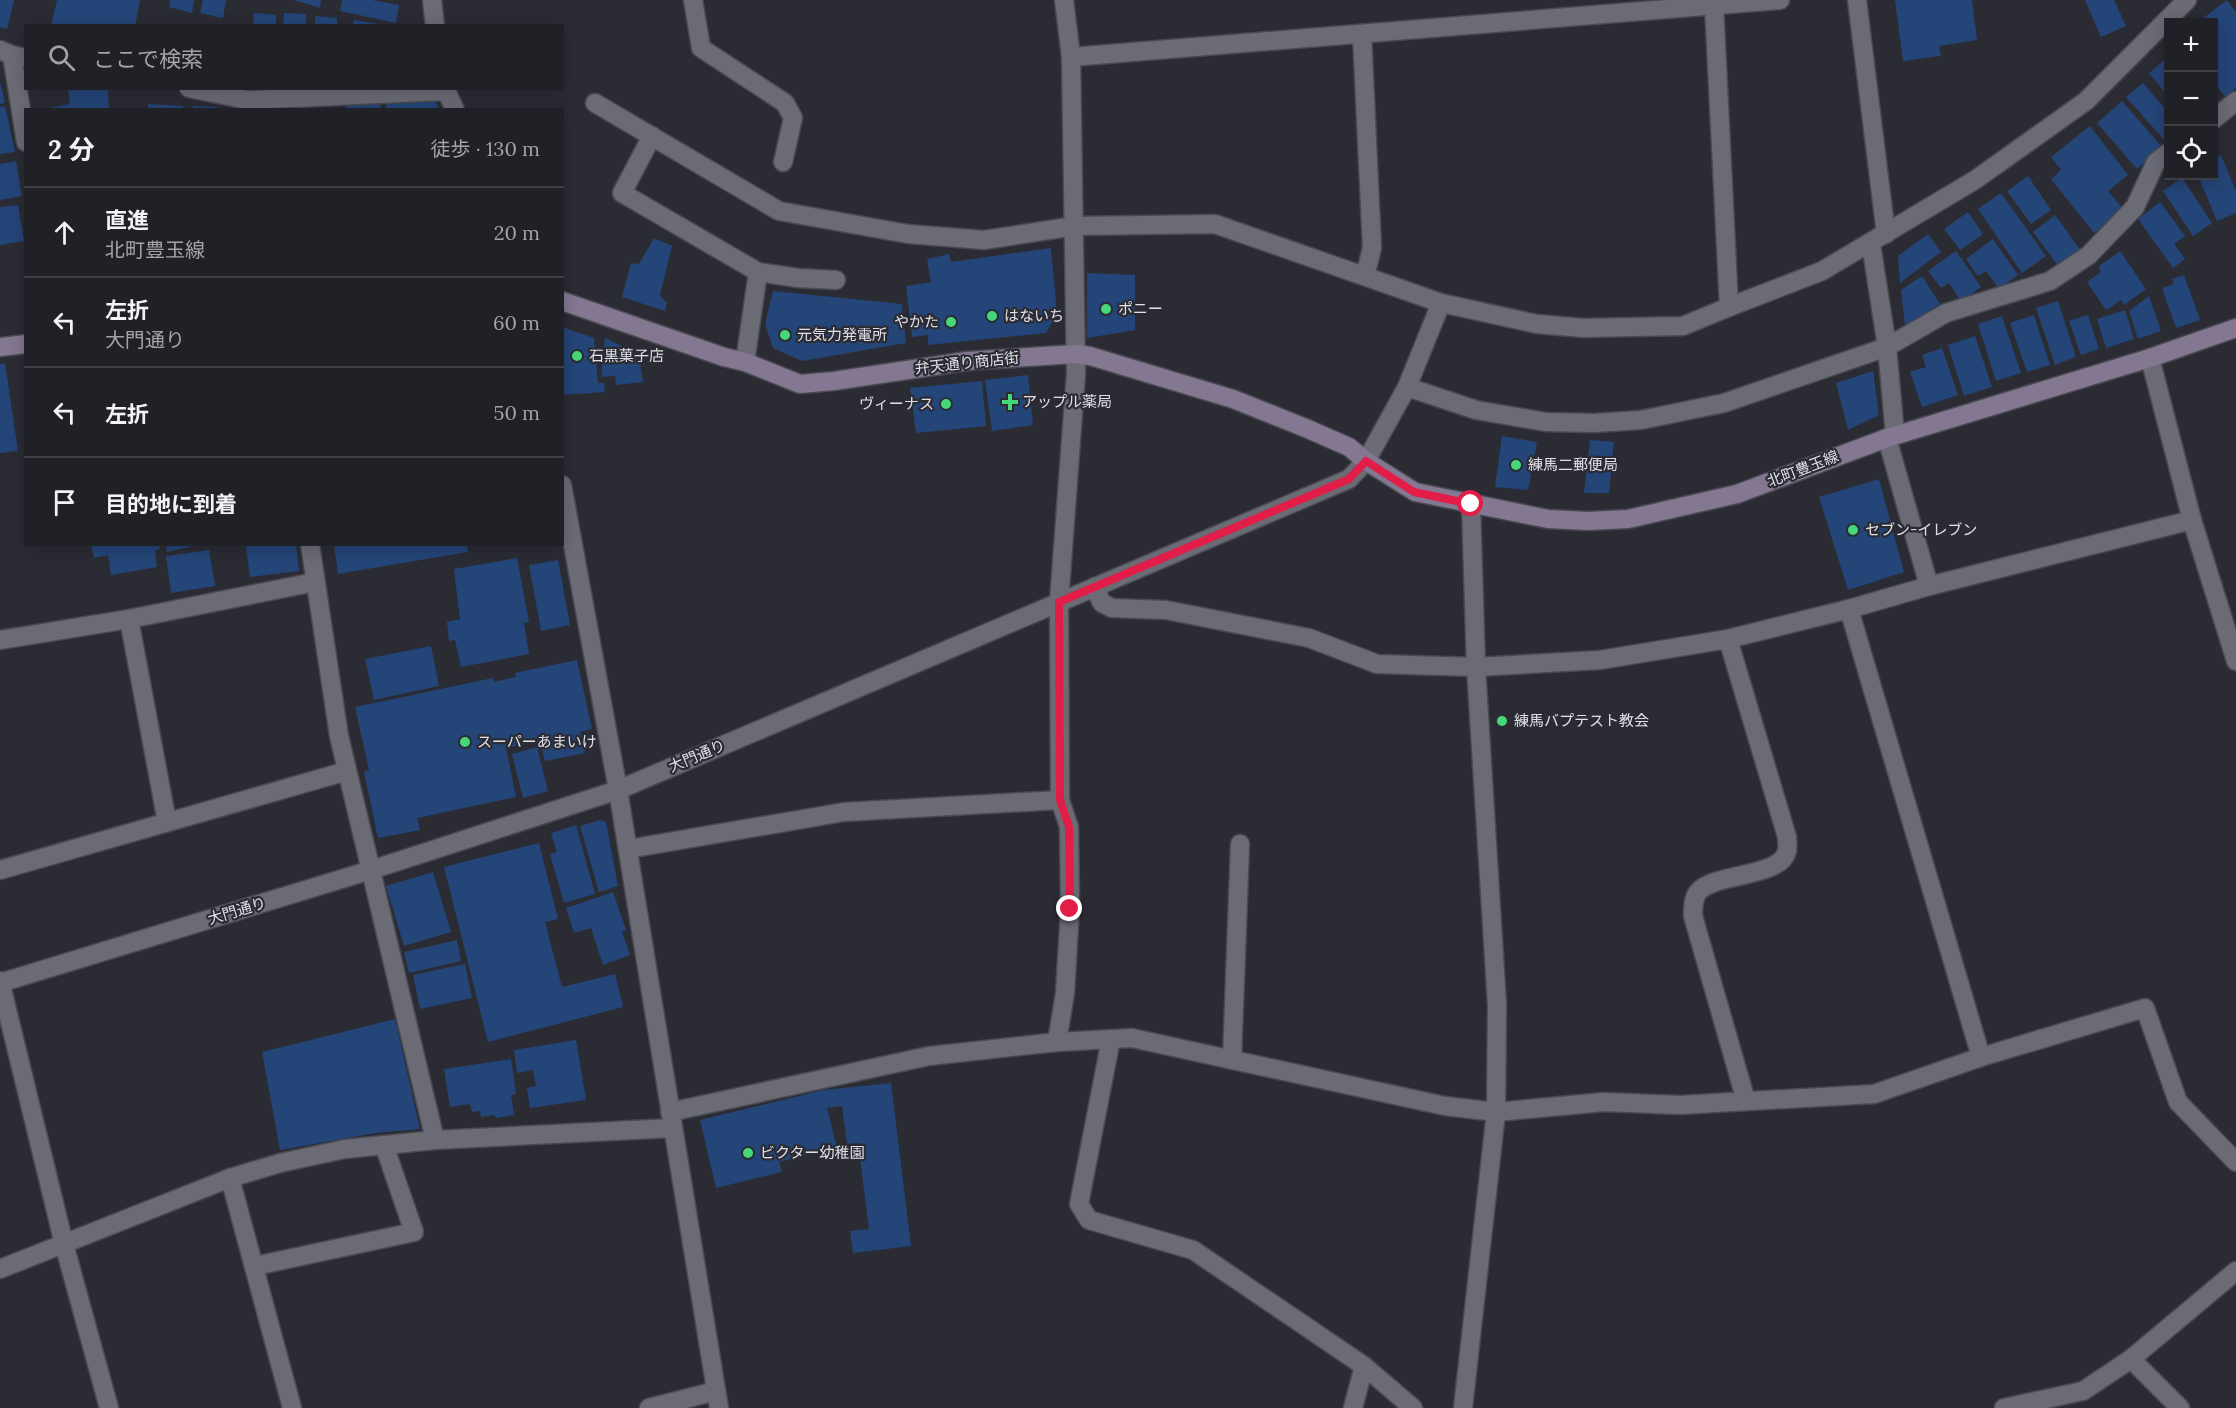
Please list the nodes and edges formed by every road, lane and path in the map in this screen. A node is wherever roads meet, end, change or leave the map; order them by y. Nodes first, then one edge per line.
1 (432, 0) edge
2 (693, 0) edge
3 (1065, 0) edge
4 (1780, 0) edge
5 (1857, 0) edge
6 (2187, 0) edge
7 (1714, 5) junction
8 (435, 24) edge
9 (1362, 34) junction
10 (12, 54) edge
11 (1071, 57) junction
12 (199, 90) edge
13 (445, 90) edge
14 (2236, 101) edge
15 (595, 103) dead end
16 (454, 108) edge
17 (2218, 115) edge
18 (24, 129) edge
19 (652, 136) junction
20 (2164, 156) edge
21 (783, 162) dead end
22 (1075, 226) junction
23 (1879, 239) junction
24 (758, 272) junction
25 (1365, 276) junction
26 (836, 280) dead end
27 (564, 302) edge
28 (1442, 303) junction
29 (1730, 307) junction
30 (2236, 328) edge
31 (24, 344) edge
32 (0, 347) edge
33 (1887, 347) junction
34 (1076, 354) junction
35 (2150, 358) junction
36 (745, 362) junction
37 (1407, 387) junction
38 (1891, 436) junction
39 (1366, 461) junction
40 (564, 496) edge
41 (1471, 504) junction
42 (2192, 520) junction
43 (310, 546) edge
44 (315, 582) junction
45 (1929, 586) junction
46 (1094, 587) junction
47 (1059, 602) junction
48 (1849, 609) junction
49 (129, 619) junction
50 (1728, 639) junction
51 (0, 640) edge
52 (2236, 661) edge
53 (1476, 668) junction
54 (347, 771) junction
55 (618, 790) junction
56 (1060, 800) junction
57 (167, 822) junction
58 (1240, 844) dead end
59 (628, 849) junction
60 (0, 870) edge
61 (371, 870) junction
62 (0, 982) edge
63 (1111, 1039) junction
64 (1058, 1042) junction
65 (1980, 1058) junction
66 (1232, 1060) junction
67 (1746, 1101) junction
68 (1496, 1112) junction
69 (672, 1120) junction
70 (435, 1140) junction
71 (384, 1145) junction
72 (2236, 1162) edge
73 (230, 1178) junction
74 (64, 1244) junction
75 (255, 1266) junction
76 (0, 1269) edge
77 (2236, 1271) edge
78 (2131, 1359) junction
79 (1364, 1366) junction
80 (717, 1400) edge
81 (109, 1408) edge
82 (292, 1408) edge
83 (649, 1408) edge
84 (1353, 1408) edge
85 (1413, 1408) edge
86 (1463, 1408) edge
87 (2004, 1408) edge
88 (2180, 1408) edge

1 - 8 street
2 - 21 street
3 - 11 street
4 - 7 street
5 - 23 street
6 - 23 street
7 - 9 street
7 - 29 street
9 - 11 street
9 - 25 street
10 - 18 street
11 - 22 street
12 - 13 street
13 - 16 street
14 - 17 street
15 - 19 street
19 - 22 street
19 - 24 street
20 - 33 street
22 - 25 street
22 - 34 street
23 - 29 street
23 - 33 street
24 - 26 street
24 - 36 street
25 - 28 street
27 - 36 main road, 弁天通り商店街
28 - 29 street
28 - 37 street, 大門通り
30 - 35 main road, 北町豊玉線
31 - 32 main road
33 - 37 street
33 - 38 street
34 - 36 main road, 弁天通り商店街
34 - 39 main road, 弁天通り商店街
34 - 47 street
35 - 38 main road, 北町豊玉線
35 - 42 street
37 - 39 street, 大門通り
38 - 41 main road, 北町豊玉線
38 - 45 street
39 - 41 main road, 北町豊玉線
39 - 46 street, 大門通り
40 - 55 street
41 - 53 street
42 - 45 street
42 - 52 street
43 - 44 street
44 - 49 street
44 - 54 street
45 - 48 street
46 - 47 street, 大門通り
46 - 53 street
47 - 55 street, 大門通り
47 - 56 street
48 - 50 street
48 - 65 street
49 - 51 street
49 - 57 street
50 - 53 street
50 - 67 street
53 - 68 street
54 - 57 street
54 - 61 street
55 - 59 street
55 - 61 street, 大門通り
56 - 59 street
56 - 64 street
57 - 60 street
58 - 66 street
59 - 69 street
61 - 62 street, 大門通り
61 - 70 street
62 - 74 street
63 - 64 street
63 - 66 street
63 - 79 street
64 - 69 street
65 - 67 street
65 - 72 street
66 - 68 street
67 - 68 street
68 - 86 street
69 - 70 street
69 - 80 street
70 - 71 street
71 - 73 street
71 - 75 street
73 - 74 street
73 - 75 street
74 - 76 street
74 - 81 street
75 - 82 street
77 - 78 street
78 - 87 street
78 - 88 street
79 - 84 street
79 - 85 street
80 - 83 street

